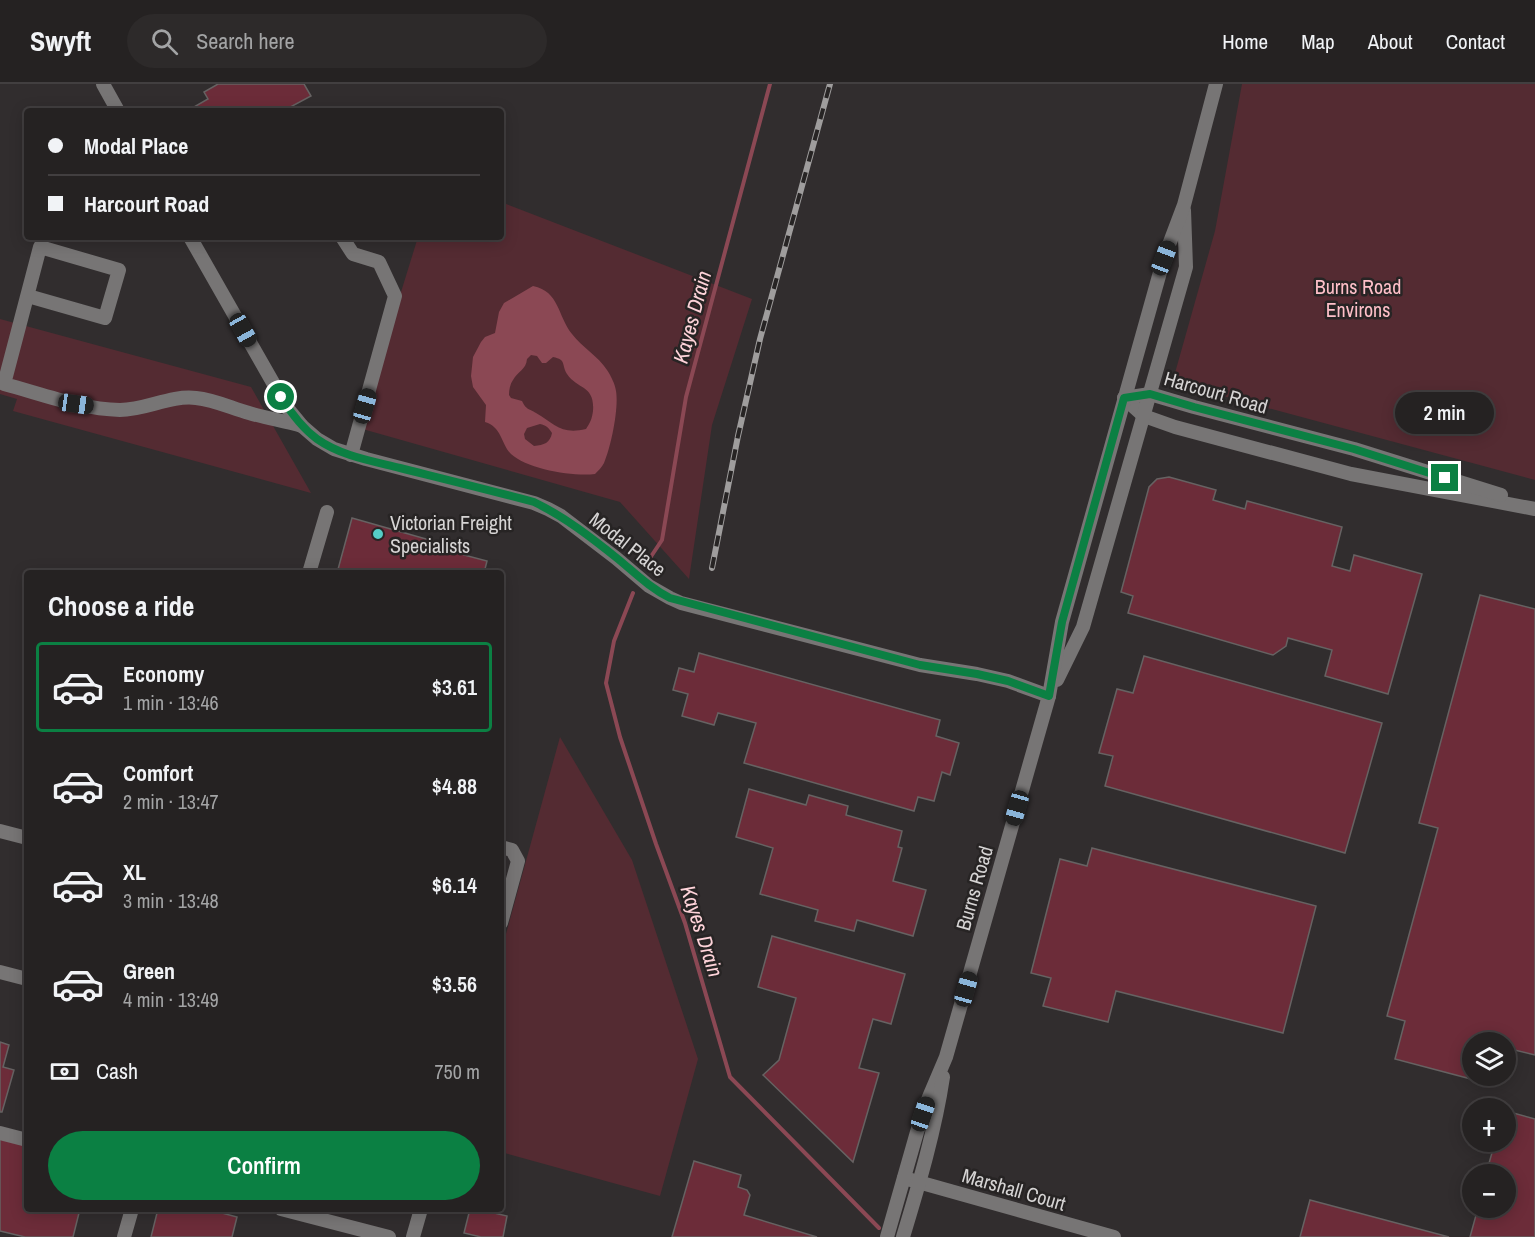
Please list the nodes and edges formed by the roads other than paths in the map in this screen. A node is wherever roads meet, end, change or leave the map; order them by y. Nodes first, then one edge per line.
1 (103, 84) edge
2 (1216, 84) edge
3 (116, 108) edge
4 (1184, 205) junction
5 (192, 240) edge
6 (344, 240) edge
7 (27, 296) junction
8 (1150, 394) junction
9 (1124, 398) junction
10 (1144, 416) junction
11 (302, 426) junction
12 (351, 455) junction
13 (1535, 508) edge
14 (327, 512) dead end
15 (310, 570) edge
16 (1049, 696) junction
17 (0, 831) edge
18 (24, 837) edge
19 (504, 848) edge
20 (504, 912) edge
21 (0, 972) edge
22 (24, 978) edge
23 (946, 1057) junction
24 (0, 1133) edge
25 (24, 1139) edge
26 (904, 1178) junction
27 (919, 1183) junction
28 (131, 1212) edge
29 (293, 1212) edge
30 (420, 1212) edge
31 (124, 1237) edge
32 (389, 1237) edge
33 (413, 1237) edge
34 (887, 1237) edge
35 (903, 1237) edge
36 (1114, 1237) edge

1 - 3 street
2 - 4 street
4 - 8 street, Burns Road
4 - 9 street, Burns Road
5 - 11 street, Modal Place
6 - 12 street
7 - 7 street
7 - 11 street
8 - 9 street, Harcourt Road
8 - 10 street, Burns Road
8 - 13 street, Harcourt Road
9 - 10 street, Harcourt Road
9 - 16 street, Burns Road
10 - 13 street, Harcourt Road
10 - 16 street, Burns Road
11 - 12 street, Modal Place
12 - 16 street, Modal Place
14 - 15 street
16 - 23 street, Burns Road
17 - 18 street
19 - 20 street
21 - 22 street
23 - 26 street, Burns Road
23 - 27 street, Burns Road
24 - 25 street
26 - 27 street, Marshall Court
26 - 34 street, Burns Road
27 - 35 street, Burns Road
27 - 36 street, Marshall Court
28 - 31 street
29 - 32 street
30 - 33 street

